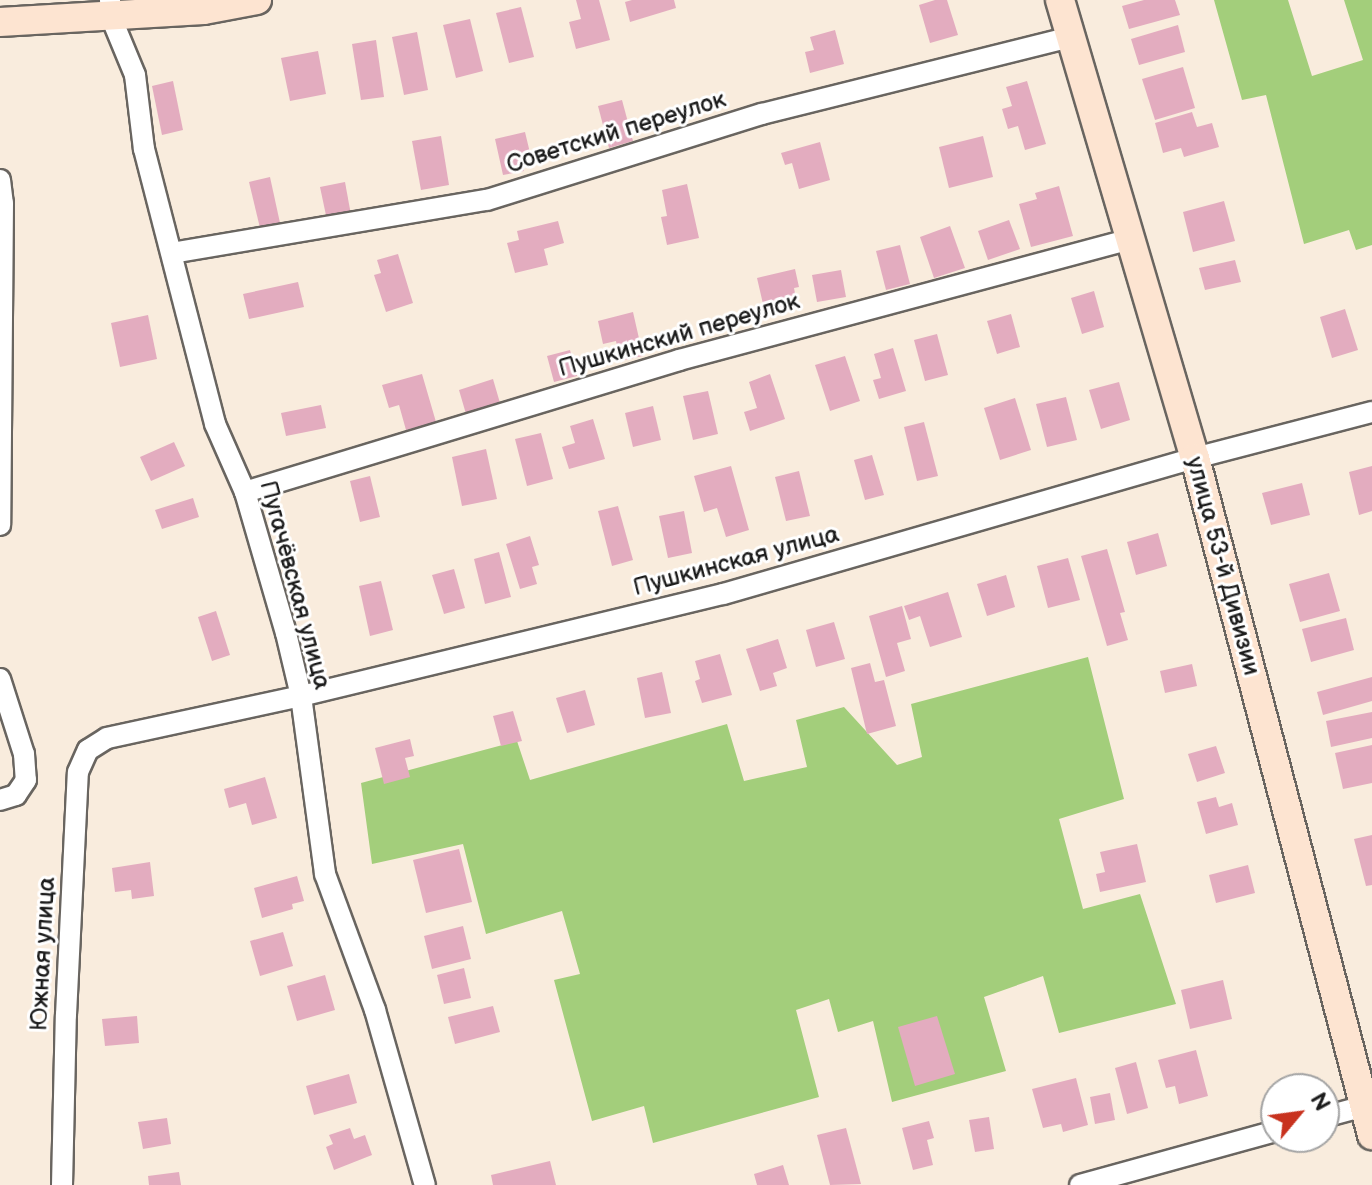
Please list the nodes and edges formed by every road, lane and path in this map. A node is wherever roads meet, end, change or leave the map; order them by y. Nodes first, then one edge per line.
1 (257, 0) edge
2 (1060, 0) edge
3 (110, 8) edge
4 (0, 22) edge
5 (1071, 37) junction
6 (0, 180) edge
7 (1131, 239) junction
8 (172, 253) junction
9 (1372, 412) edge
10 (1195, 458) junction
11 (245, 492) junction
12 (0, 525) edge
13 (0, 679) edge
14 (301, 696) junction
15 (107, 738) joint
16 (0, 800) edge
17 (1368, 1105) edge
18 (1340, 1113) edge
19 (1260, 1135) edge
20 (1372, 1135) edge
21 (62, 1185) edge
22 (425, 1185) edge
23 (1080, 1185) edge

1 - 3 street
2 - 5 street, улица 53-й Дивизии
3 - 4 street
3 - 8 street, Пугачёвская улица
5 - 7 street, улица 53-й Дивизии
5 - 8 street, Советский переулок
6 - 12 street
7 - 10 street, улица 53-й Дивизии
7 - 11 street, Пушкинский переулок
8 - 11 street, Пугачёвская улица
9 - 10 street, Пушкинская улица
10 - 14 street, Пушкинская улица
10 - 17 street, улица 53-й Дивизии
11 - 14 street, Пугачёвская улица
13 - 16 street
14 - 15 street, Пушкинская улица
14 - 22 street, Пугачёвская улица
15 - 21 street, Южная улица
17 - 18 street
17 - 20 street, улица 53-й Дивизии
19 - 23 street

